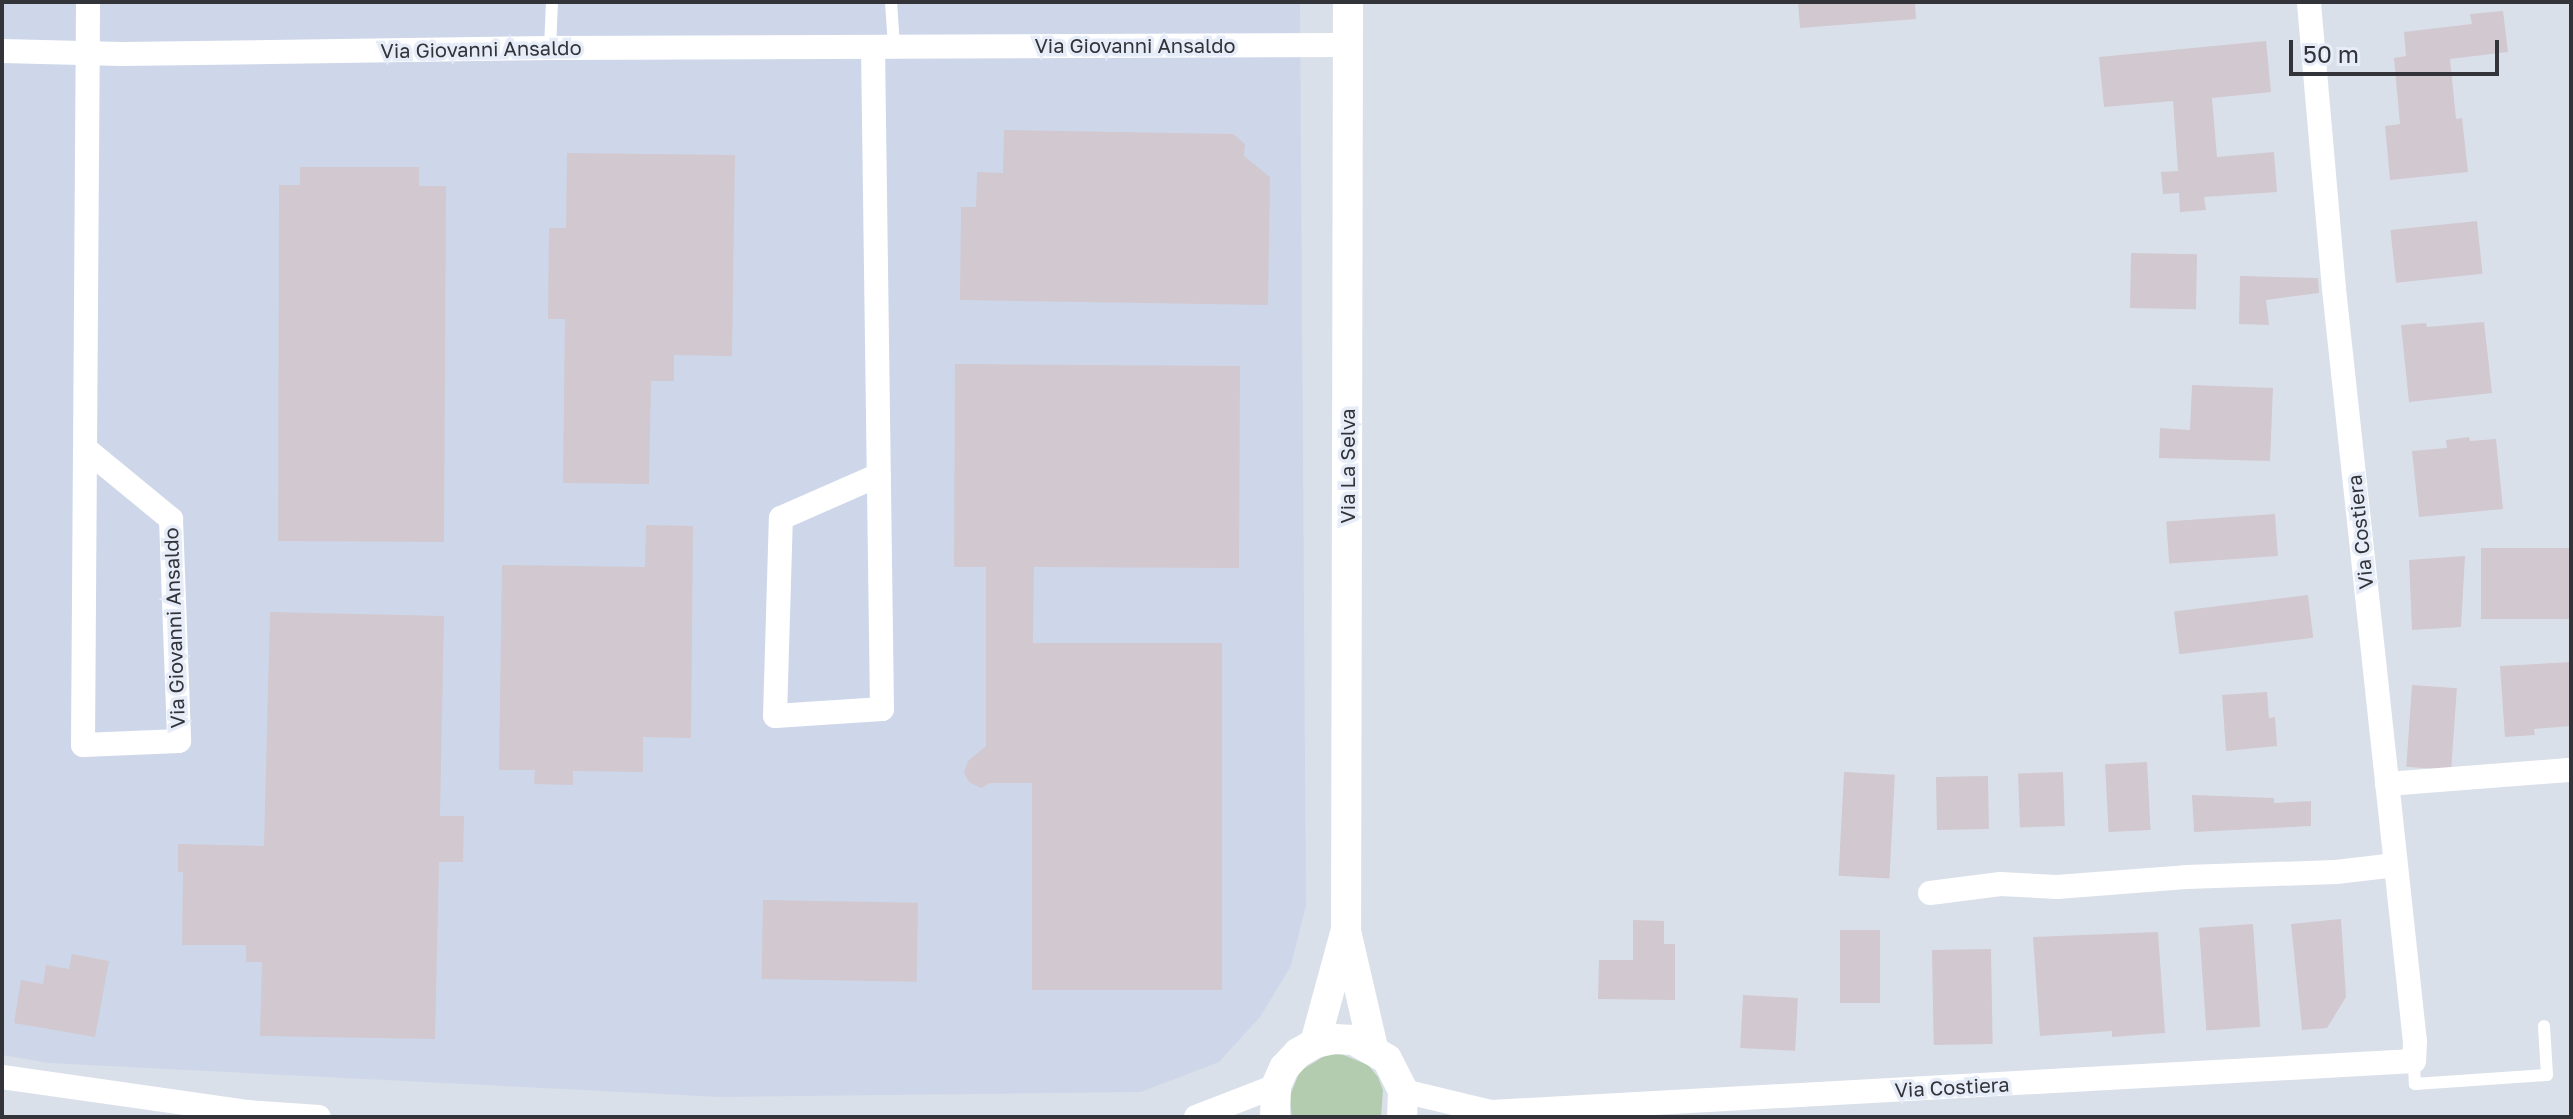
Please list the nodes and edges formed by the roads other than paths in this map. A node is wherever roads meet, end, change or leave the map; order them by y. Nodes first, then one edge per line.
1 (88, 2) edge
2 (552, 2) edge
3 (891, 2) edge
4 (1348, 2) edge
5 (2309, 2) edge
6 (1349, 45) junction
7 (884, 47) junction
8 (550, 48) junction
9 (2, 51) edge
10 (88, 53) junction
11 (87, 450) junction
12 (879, 475) junction
13 (2571, 770) edge
14 (2387, 784) junction
15 (2396, 865) junction
16 (1930, 893) dead end
17 (1346, 931) junction
18 (2544, 1026) dead end
19 (1315, 1043) junction
20 (1373, 1048) junction
21 (2414, 1061) junction
22 (2, 1077) edge
23 (1276, 1086) junction
24 (1403, 1104) edge
25 (1481, 1115) edge
26 (319, 1117) edge
27 (1196, 1117) edge
28 (1275, 1117) edge

1 - 10 street, Via Giovanni Ansaldo
2 - 8 lane
3 - 7 lane
4 - 6 street, Via La Selva
5 - 14 street, Via Costiera
6 - 7 street, Via Giovanni Ansaldo
6 - 17 street, Via La Selva
7 - 8 street, Via Giovanni Ansaldo
7 - 12 street
8 - 10 street, Via Giovanni Ansaldo
9 - 10 street, Via Giovanni Ansaldo
10 - 11 street, Via Giovanni Ansaldo
11 - 11 street, Via Giovanni Ansaldo
12 - 12 street
13 - 14 street
14 - 15 street, Via Costiera
15 - 16 street
15 - 21 street, Via Costiera
17 - 19 street, Via La Selva
17 - 20 street, Via La Selva
18 - 21 lane
19 - 20 street
19 - 23 street
20 - 24 street
21 - 25 street, Via Costiera
22 - 26 street
23 - 27 street
23 - 28 street
24 - 25 street, Via Costiera

